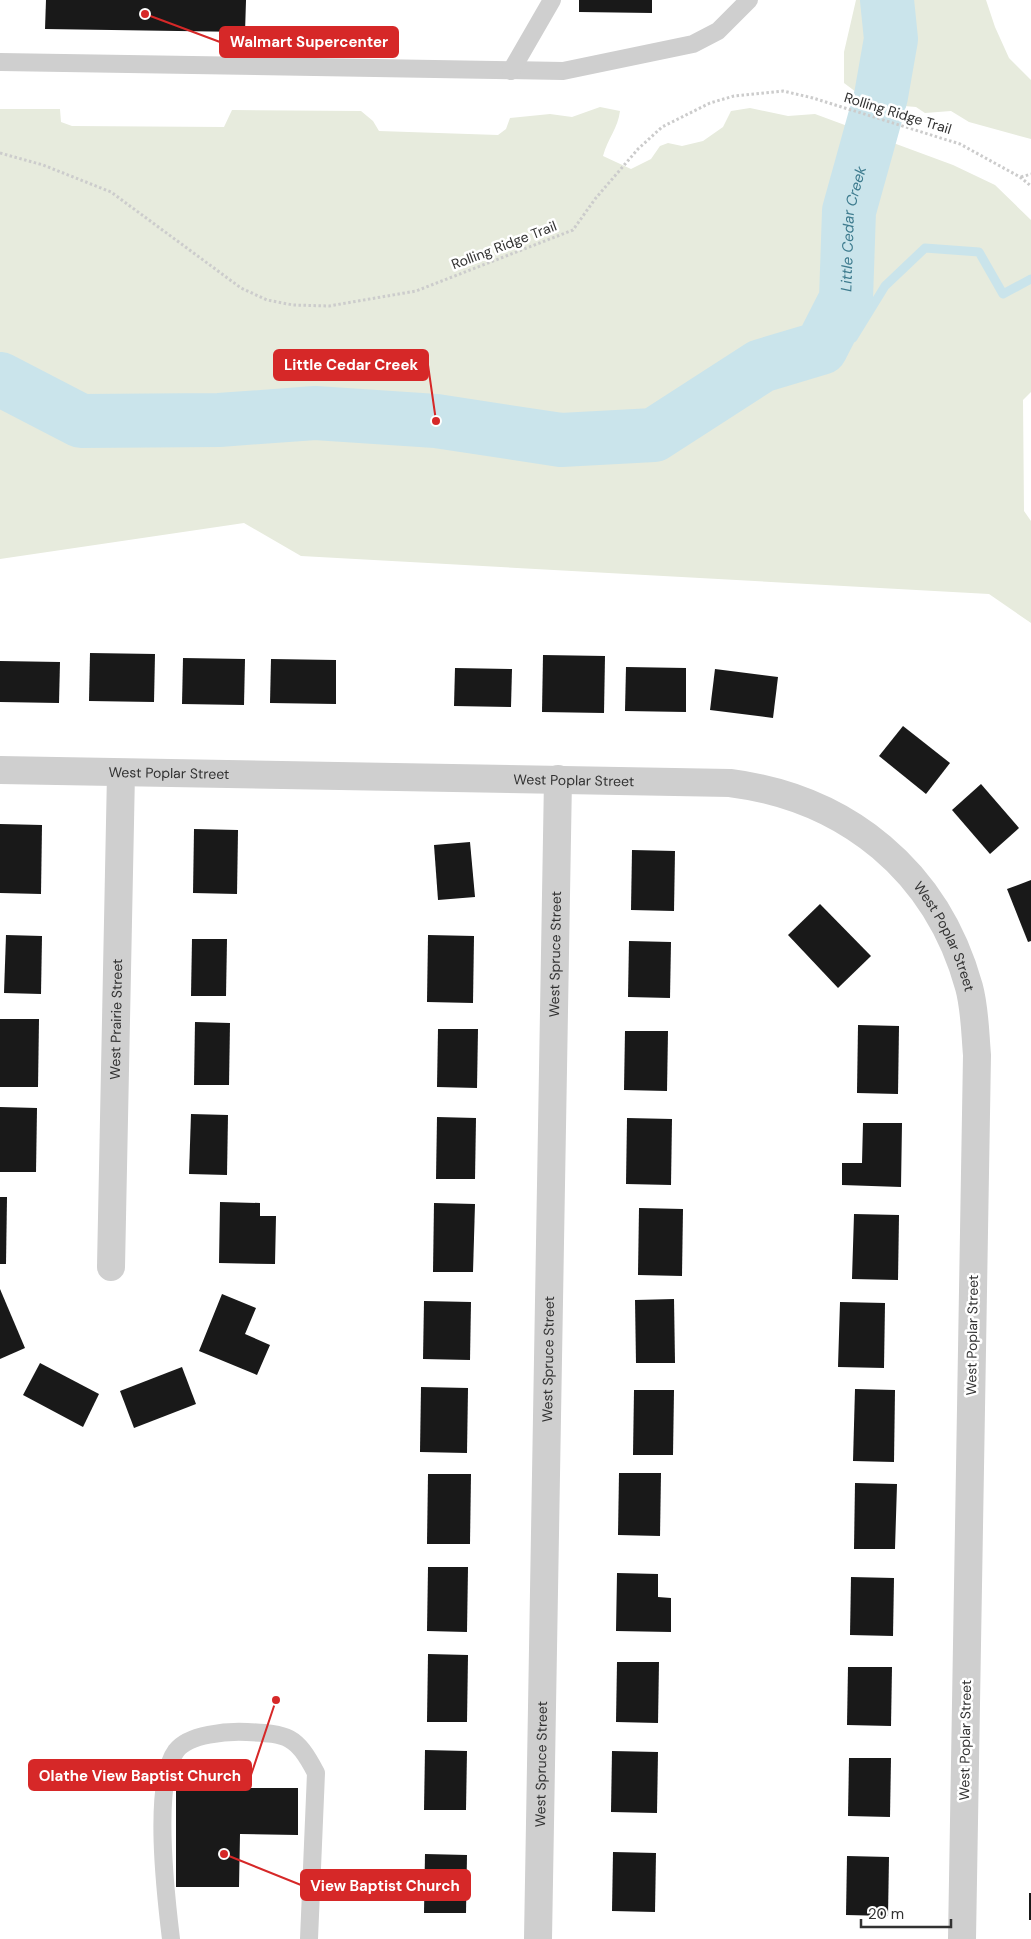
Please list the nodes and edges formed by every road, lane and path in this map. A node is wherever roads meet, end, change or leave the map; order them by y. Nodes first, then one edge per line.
1 (749, 0) edge
2 (549, 3) edge
3 (0, 62) edge
4 (511, 71) junction
5 (0, 153) edge
6 (1031, 174) edge
7 (1020, 177) junction
8 (1031, 186) edge
9 (0, 770) edge
10 (121, 772) junction
11 (558, 779) junction
12 (111, 1268) dead end
13 (170, 1939) edge
14 (309, 1939) edge
15 (538, 1939) edge
16 (962, 1939) edge

1 - 4 lane
2 - 4 lane
3 - 4 lane
5 - 7 path, Rolling Ridge Trail
6 - 7 path
7 - 8 path, Rolling Ridge Trail
9 - 10 street, West Poplar Street
10 - 11 street, West Poplar Street
10 - 12 street, West Prairie Street
11 - 15 street, West Spruce Street
11 - 16 street, West Poplar Street
13 - 14 lane

